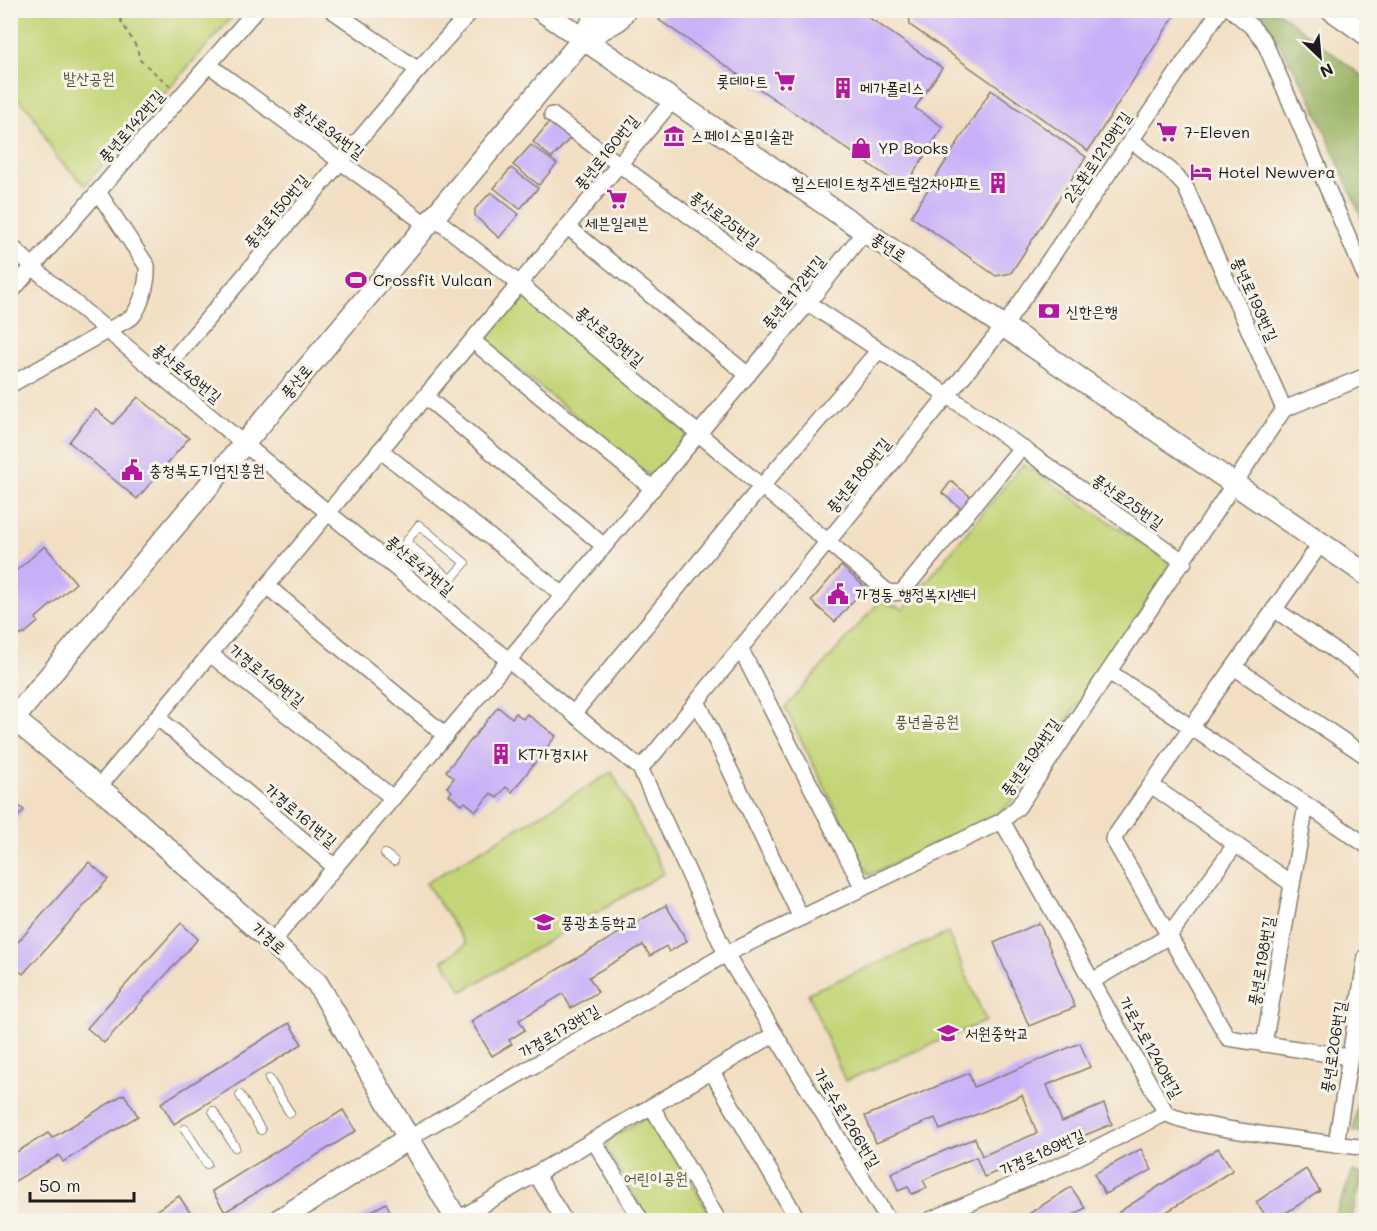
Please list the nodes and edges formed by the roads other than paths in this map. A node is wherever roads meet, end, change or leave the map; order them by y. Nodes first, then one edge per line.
1 (256, 10) edge
2 (332, 10) edge
3 (472, 10) edge
4 (541, 10) edge
5 (599, 10) edge
6 (625, 10) edge
7 (1220, 10) edge
8 (1232, 10) edge
9 (1332, 10) edge
10 (1366, 34) edge
11 (583, 39) junction
12 (208, 65) junction
13 (418, 70) junction
14 (673, 100) junction
15 (552, 115) dead end
16 (1131, 140) junction
17 (342, 162) junction
18 (620, 163) junction
19 (98, 192) junction
20 (430, 221) junction
21 (568, 228) junction
22 (865, 231) junction
23 (10, 245) edge
24 (34, 266) junction
25 (1366, 278) edge
26 (521, 285) junction
27 (10, 292) edge
28 (808, 303) junction
29 (1005, 325) junction
30 (108, 330) junction
31 (473, 341) junction
32 (879, 350) junction
33 (160, 375) junction
34 (748, 375) junction
35 (1366, 376) edge
36 (10, 385) edge
37 (947, 396) junction
38 (426, 397) junction
39 (1284, 410) junction
40 (698, 434) junction
41 (244, 443) junction
42 (1021, 448) junction
43 (380, 450) junction
44 (1236, 484) junction
45 (761, 487) junction
46 (652, 489) junction
47 (329, 513) junction
48 (827, 542) junction
49 (1321, 543) junction
50 (604, 546) junction
51 (1184, 562) junction
52 (1366, 574) edge
53 (450, 579) junction
54 (267, 586) junction
55 (562, 594) junction
56 (433, 599) junction
57 (1274, 609) junction
58 (740, 648) junction
59 (210, 654) junction
60 (508, 661) junction
61 (1234, 667) junction
62 (1109, 672) junction
63 (1366, 672) edge
64 (697, 701) junction
65 (573, 714) junction
66 (157, 717) junction
67 (12, 720) edge
68 (1192, 726) junction
69 (446, 735) junction
70 (1366, 756) edge
71 (640, 768) junction
72 (1151, 785) junction
73 (98, 788) junction
74 (393, 798) junction
75 (1306, 805) junction
76 (1002, 821) junction
77 (1235, 845) junction
78 (1366, 845) edge
79 (386, 854) dead end
80 (394, 861) dead end
81 (336, 867) junction
82 (1292, 884) junction
83 (863, 888) junction
84 (801, 918) junction
85 (1169, 936) junction
86 (273, 942) junction
87 (726, 954) junction
88 (1366, 956) edge
89 (1094, 980) junction
90 (775, 1034) junction
91 (1264, 1044) junction
92 (1348, 1058) junction
93 (712, 1072) junction
94 (268, 1079) dead end
95 (240, 1095) dead end
96 (652, 1107) junction
97 (213, 1111) dead end
98 (290, 1113) dead end
99 (1166, 1113) junction
100 (185, 1129) dead end
101 (261, 1131) dead end
102 (409, 1138) junction
103 (594, 1141) junction
104 (1336, 1144) junction
105 (235, 1147) dead end
106 (1366, 1148) edge
107 (207, 1164) dead end
108 (536, 1174) junction
109 (457, 1220) edge
110 (279, 1221) edge
111 (564, 1221) edge
112 (641, 1221) edge
113 (718, 1221) edge
114 (798, 1221) edge
115 (888, 1221) edge
116 (930, 1221) edge

1 - 12 street, 풍년로142번길
2 - 13 street
3 - 13 street, 풍년로150번길
4 - 11 street, 풍년로
5 - 11 street, 풍산로
6 - 11 street, 풍산로
7 - 16 street, 2순환로1219번길
8 - 25 street
9 - 10 street
11 - 14 street, 풍년로
11 - 20 street, 풍산로
12 - 17 street, 풍산로34번길
12 - 19 street, 풍년로142번길
13 - 17 street, 풍년로150번길
14 - 18 street, 풍년로160번길
14 - 22 street, 풍년로
15 - 18 street, 풍산로25번길
16 - 29 street, 2순환로1219번길
16 - 39 street, 풍년로193번길
17 - 20 street, 풍산로34번길
17 - 33 street, 풍년로150번길
18 - 21 street, 풍년로160번길
18 - 28 street, 풍산로25번길
19 - 24 street, 풍년로142번길
19 - 30 street
20 - 26 street, 풍산로33번길
20 - 41 street, 풍산로
21 - 26 street, 풍년로160번길
21 - 34 street
22 - 28 street, 풍년로172번길
22 - 29 street, 풍년로
23 - 24 street, 풍산로48번길
24 - 27 street, 풍년로142번길
24 - 30 street, 풍산로48번길
26 - 31 street, 풍년로160번길
26 - 40 street, 풍산로33번길
28 - 32 street, 풍산로25번길
28 - 34 street, 풍년로172번길
29 - 37 street, 풍년로180번길
29 - 44 street, 풍년로
30 - 33 street, 풍산로48번길
30 - 36 street
31 - 38 street, 풍년로160번길
31 - 46 street
32 - 37 street, 풍산로25번길
32 - 45 street
33 - 41 street, 풍산로48번길
34 - 40 street, 풍년로172번길
35 - 39 street
37 - 42 street, 풍산로25번길
37 - 48 street, 풍년로180번길
38 - 43 street, 풍년로160번길
38 - 50 street
39 - 44 street
40 - 45 street, 풍산로33번길
40 - 46 street, 풍년로172번길
41 - 47 street, 풍산로47번길
41 - 67 street, 풍산로
42 - 48 street
42 - 51 street, 풍산로25번길
43 - 47 street, 풍년로160번길
43 - 55 street
44 - 49 street, 풍년로
44 - 51 street, 풍년로194번길
45 - 48 street, 풍산로33번길
45 - 65 street
46 - 50 street, 풍년로172번길
47 - 54 street, 가경로149번길
47 - 56 street, 풍산로47번길
48 - 58 street, 풍년로180번길
49 - 52 street, 풍년로
49 - 57 street
50 - 55 street, 풍년로172번길
51 - 62 street, 풍년로194번길
53 - 53 lane
53 - 56 lane
54 - 59 street, 가경로149번길
54 - 69 street
55 - 60 street, 풍년로172번길
56 - 60 street, 풍산로47번길
57 - 61 street
57 - 63 street
58 - 64 street, 풍년로180번길
58 - 83 street
59 - 66 street, 가경로149번길
59 - 74 street, 가경로149번길
60 - 65 street, 풍산로47번길
60 - 69 street, 가경로161번길
61 - 68 street
61 - 70 street
62 - 68 street
62 - 76 street, 풍년로194번길
64 - 71 street, 풍년로180번길
64 - 84 street
65 - 71 street, 풍산로47번길
66 - 73 street, 가경로149번길
66 - 81 street, 가경로161번길
67 - 73 street, 가경로
68 - 72 street
68 - 75 street
69 - 74 street, 가경로161번길
71 - 87 street, 풍산로47번길
72 - 77 street
72 - 85 street
73 - 86 street, 가경로
74 - 81 street, 가경로161번길
75 - 78 street
75 - 82 street, 풍년로198번길
76 - 83 street, 풍년로194번길
76 - 89 street, 가로수로1240번길
77 - 82 street
77 - 85 street
79 - 80 lane
81 - 86 street, 가경로161번길
82 - 91 street, 풍년로198번길
83 - 84 street, 풍년로194번길
84 - 87 street, 풍년로194번길
85 - 89 street
85 - 91 street
86 - 102 street, 가경로
87 - 90 street, 가로수로1266번길
87 - 102 street, 가경로173번길
88 - 92 street, 풍년로206번길
89 - 99 street, 가로수로1240번길
90 - 93 street
90 - 115 street, 가로수로1266번길
91 - 92 street
92 - 104 street, 풍년로206번길
93 - 96 street
93 - 114 street
94 - 98 lane
95 - 101 lane
96 - 103 street, 가경로
96 - 113 street
97 - 105 lane
99 - 104 street, 가로수로1240번길
99 - 116 street, 가경로189번길
100 - 107 lane
102 - 109 street, 가경로
102 - 110 street
103 - 108 street, 가경로
103 - 112 street
104 - 106 street, 가로수로1240번길
108 - 109 street, 가경로
108 - 111 street

